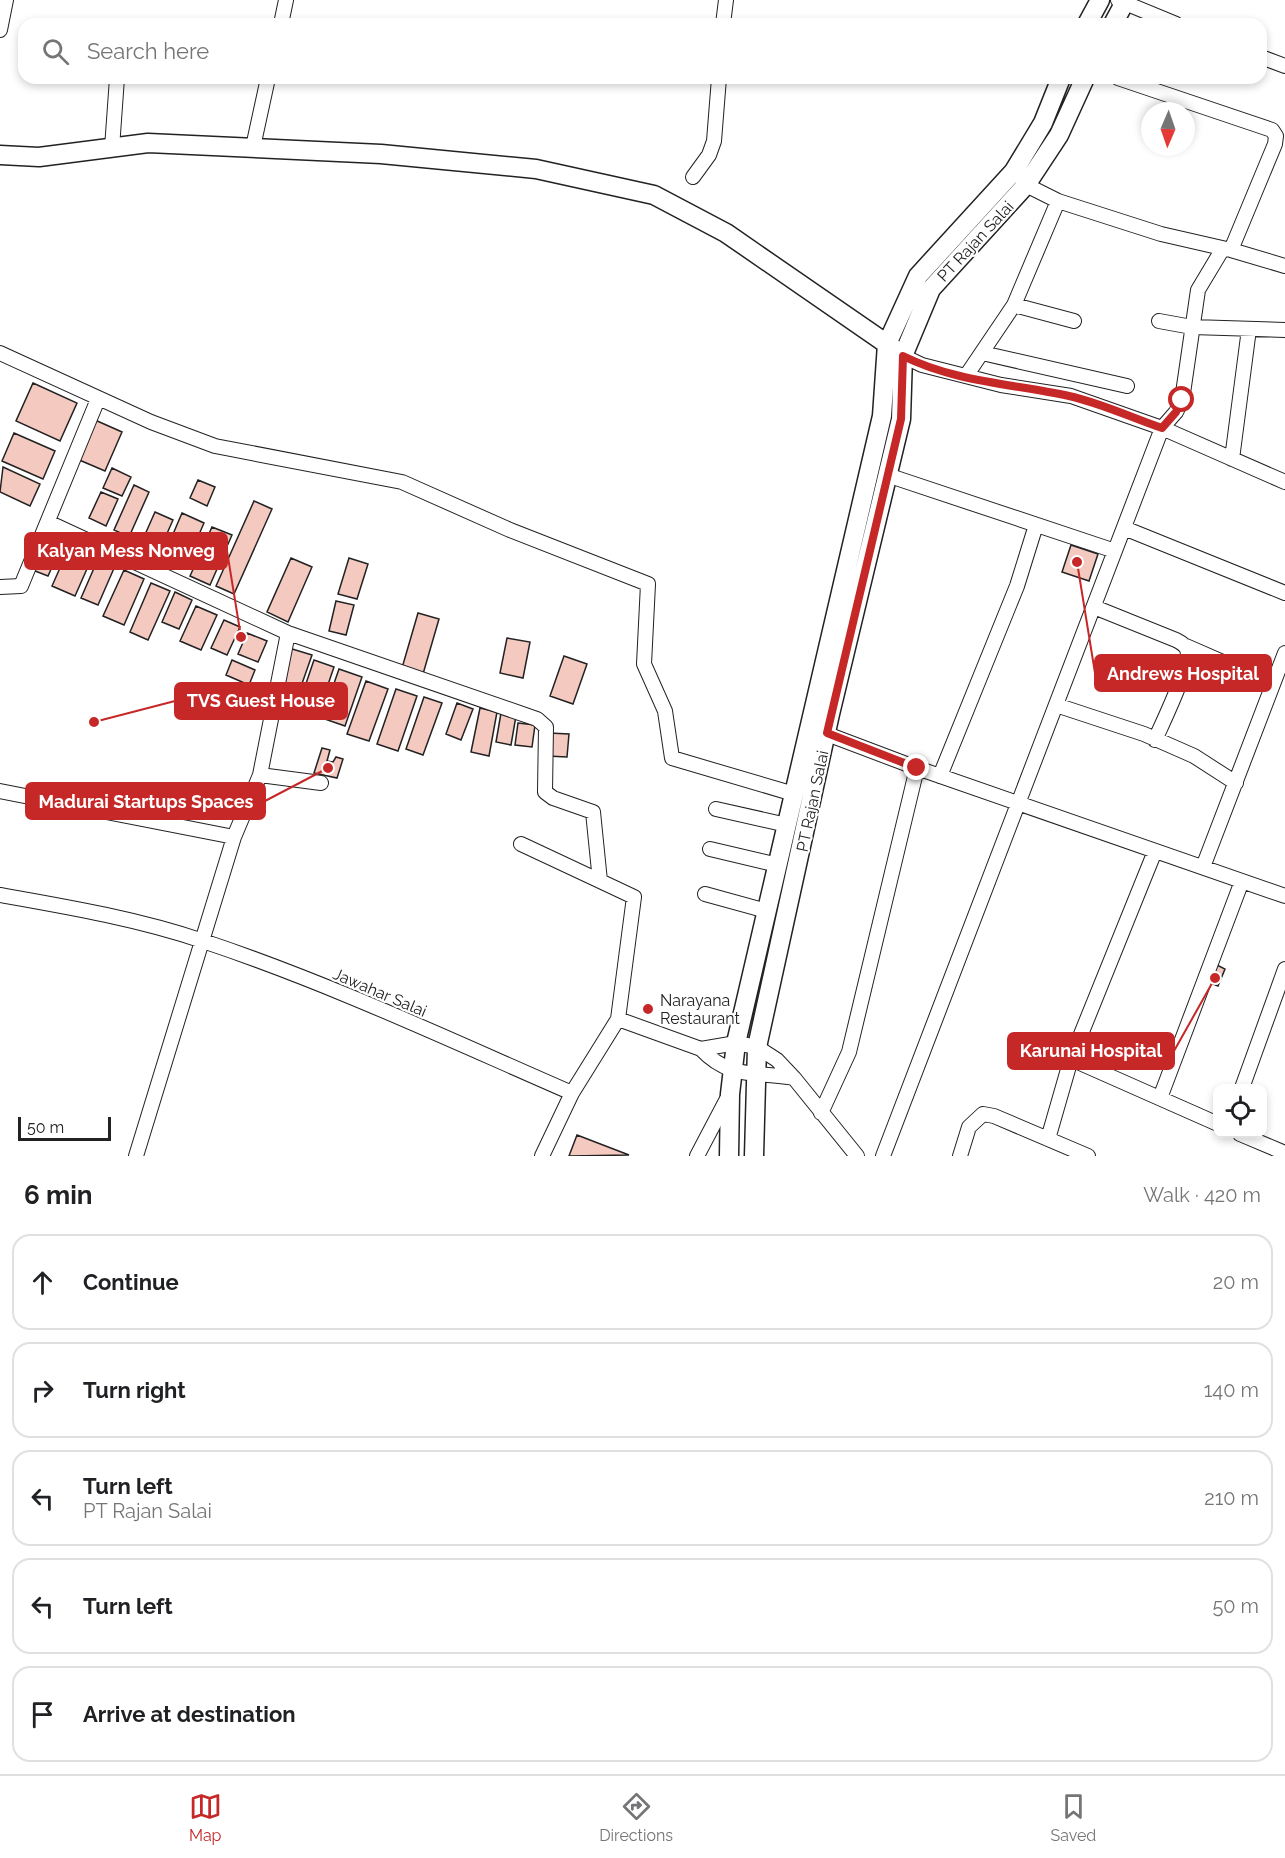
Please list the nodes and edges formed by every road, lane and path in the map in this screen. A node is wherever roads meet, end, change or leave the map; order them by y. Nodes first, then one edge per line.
1 (6, 0) edge
2 (286, 0) edge
3 (726, 0) edge
4 (1100, 0) edge
5 (1123, 1) edge
6 (282, 18) edge
7 (724, 18) edge
8 (1090, 18) edge
9 (1116, 18) edge
10 (1162, 18) edge
11 (0, 30) edge
12 (1267, 59) edge
13 (1285, 66) edge
14 (117, 84) edge
15 (267, 84) edge
16 (719, 84) edge
17 (1059, 84) edge
18 (1082, 84) edge
19 (1136, 84) edge
20 (253, 147) junction
21 (112, 148) junction
22 (0, 155) edge
23 (693, 177) dead end
24 (1020, 178) junction
25 (1058, 201) junction
26 (1227, 250) junction
27 (1285, 266) edge
28 (1014, 305) junction
29 (1074, 321) dead end
30 (1159, 321) dead end
31 (1192, 327) junction
32 (1249, 329) junction
33 (1285, 330) edge
34 (887, 344) junction
35 (0, 353) edge
36 (982, 353) junction
37 (903, 356) junction
38 (966, 376) junction
39 (1127, 386) dead end
40 (98, 399) junction
41 (1162, 428) junction
42 (1232, 459) junction
43 (886, 475) junction
44 (1285, 482) edge
45 (48, 522) junction
46 (1036, 525) junction
47 (1124, 528) junction
48 (1115, 551) junction
49 (856, 568) junction
50 (0, 587) edge
51 (1285, 593) edge
52 (1094, 607) junction
53 (288, 633) junction
54 (1186, 646) junction
55 (1285, 653) edge
56 (1273, 684) junction
57 (1056, 705) junction
58 (819, 731) junction
59 (1155, 740) junction
60 (917, 768) junction
61 (260, 775) junction
62 (940, 776) junction
63 (321, 783) dead end
64 (1236, 783) junction
65 (0, 791) edge
66 (794, 794) junction
67 (1019, 803) junction
68 (716, 809) dead end
69 (787, 825) junction
70 (234, 837) junction
71 (521, 844) dead end
72 (710, 849) dead end
73 (1155, 850) junction
74 (778, 865) junction
75 (1203, 867) junction
76 (600, 881) junction
77 (1242, 881) junction
78 (705, 894) dead end
79 (0, 895) edge
80 (1285, 896) edge
81 (767, 911) junction
82 (201, 940) junction
83 (1285, 969) edge
84 (618, 1019) junction
85 (736, 1043) junction
86 (757, 1047) junction
87 (702, 1049) junction
88 (1071, 1059) junction
89 (732, 1071) junction
90 (756, 1075) junction
91 (794, 1078) junction
92 (1244, 1084) edge
93 (572, 1093) junction
94 (730, 1094) junction
95 (1160, 1098) junction
96 (821, 1113) junction
97 (1213, 1122) edge
98 (1248, 1138) edge
99 (1048, 1139) junction
100 (1285, 1154) edge
101 (136, 1156) edge
102 (542, 1156) edge
103 (697, 1156) edge
104 (729, 1156) edge
105 (754, 1156) edge
106 (857, 1156) edge
107 (883, 1156) edge
108 (960, 1156) edge
109 (1088, 1156) edge

1 - 11 street
2 - 6 street
3 - 7 street
4 - 8 main road
5 - 9 main road
5 - 10 street
12 - 13 street
14 - 21 street
15 - 20 street
16 - 23 street
17 - 24 main road, PT Rajan Salai
18 - 24 main road, PT Rajan Salai
19 - 26 street
20 - 21 main road
20 - 34 main road
21 - 22 main road
24 - 25 street
24 - 34 main road, PT Rajan Salai
24 - 37 main road, PT Rajan Salai
25 - 26 street
25 - 28 street
26 - 27 street
26 - 31 street
28 - 29 street
28 - 36 street
30 - 31 street
31 - 32 street
31 - 41 street
32 - 33 street
32 - 42 street
34 - 37 main road
34 - 49 main road, PT Rajan Salai
35 - 40 street
36 - 38 street
36 - 39 street
37 - 38 street
37 - 43 main road, PT Rajan Salai
38 - 41 street
40 - 45 street
40 - 66 street
41 - 42 street
41 - 47 street
42 - 44 street
43 - 46 street
43 - 49 main road, PT Rajan Salai
45 - 50 street
45 - 53 street
46 - 48 street
46 - 62 street
47 - 48 street
47 - 51 street
48 - 52 street
49 - 58 main road, PT Rajan Salai
52 - 54 street
52 - 57 street
53 - 61 street
53 - 76 street
54 - 56 street
54 - 59 street
55 - 56 street
56 - 64 street
57 - 59 street
57 - 67 street
58 - 60 street
58 - 66 main road, PT Rajan Salai
58 - 86 main road, PT Rajan Salai
59 - 64 street
60 - 62 street
60 - 96 street
61 - 63 street
61 - 70 street
62 - 67 street
64 - 75 street
65 - 70 street
66 - 69 main road, PT Rajan Salai
67 - 73 street
67 - 107 street
68 - 69 street
69 - 74 main road, PT Rajan Salai
70 - 82 street
71 - 76 street
72 - 74 street
73 - 75 street
73 - 88 street
74 - 81 main road, PT Rajan Salai
75 - 77 street
76 - 84 street
77 - 80 street
77 - 95 street
78 - 81 street
79 - 82 street, Jawahar Salai
81 - 85 main road, PT Rajan Salai
82 - 93 street, Jawahar Salai
82 - 101 street
83 - 92 street
84 - 87 street
84 - 93 street
85 - 86 street
85 - 87 street
85 - 89 main road, PT Rajan Salai
86 - 90 main road, PT Rajan Salai
86 - 91 street
87 - 89 street
88 - 95 street
88 - 99 street
89 - 90 street
89 - 94 main road, PT Rajan Salai
90 - 91 street
90 - 105 main road, PT Rajan Salai
91 - 96 street
93 - 102 street
94 - 103 street
94 - 104 main road, PT Rajan Salai
95 - 97 street
96 - 106 street
98 - 100 street
99 - 108 street
99 - 109 street

